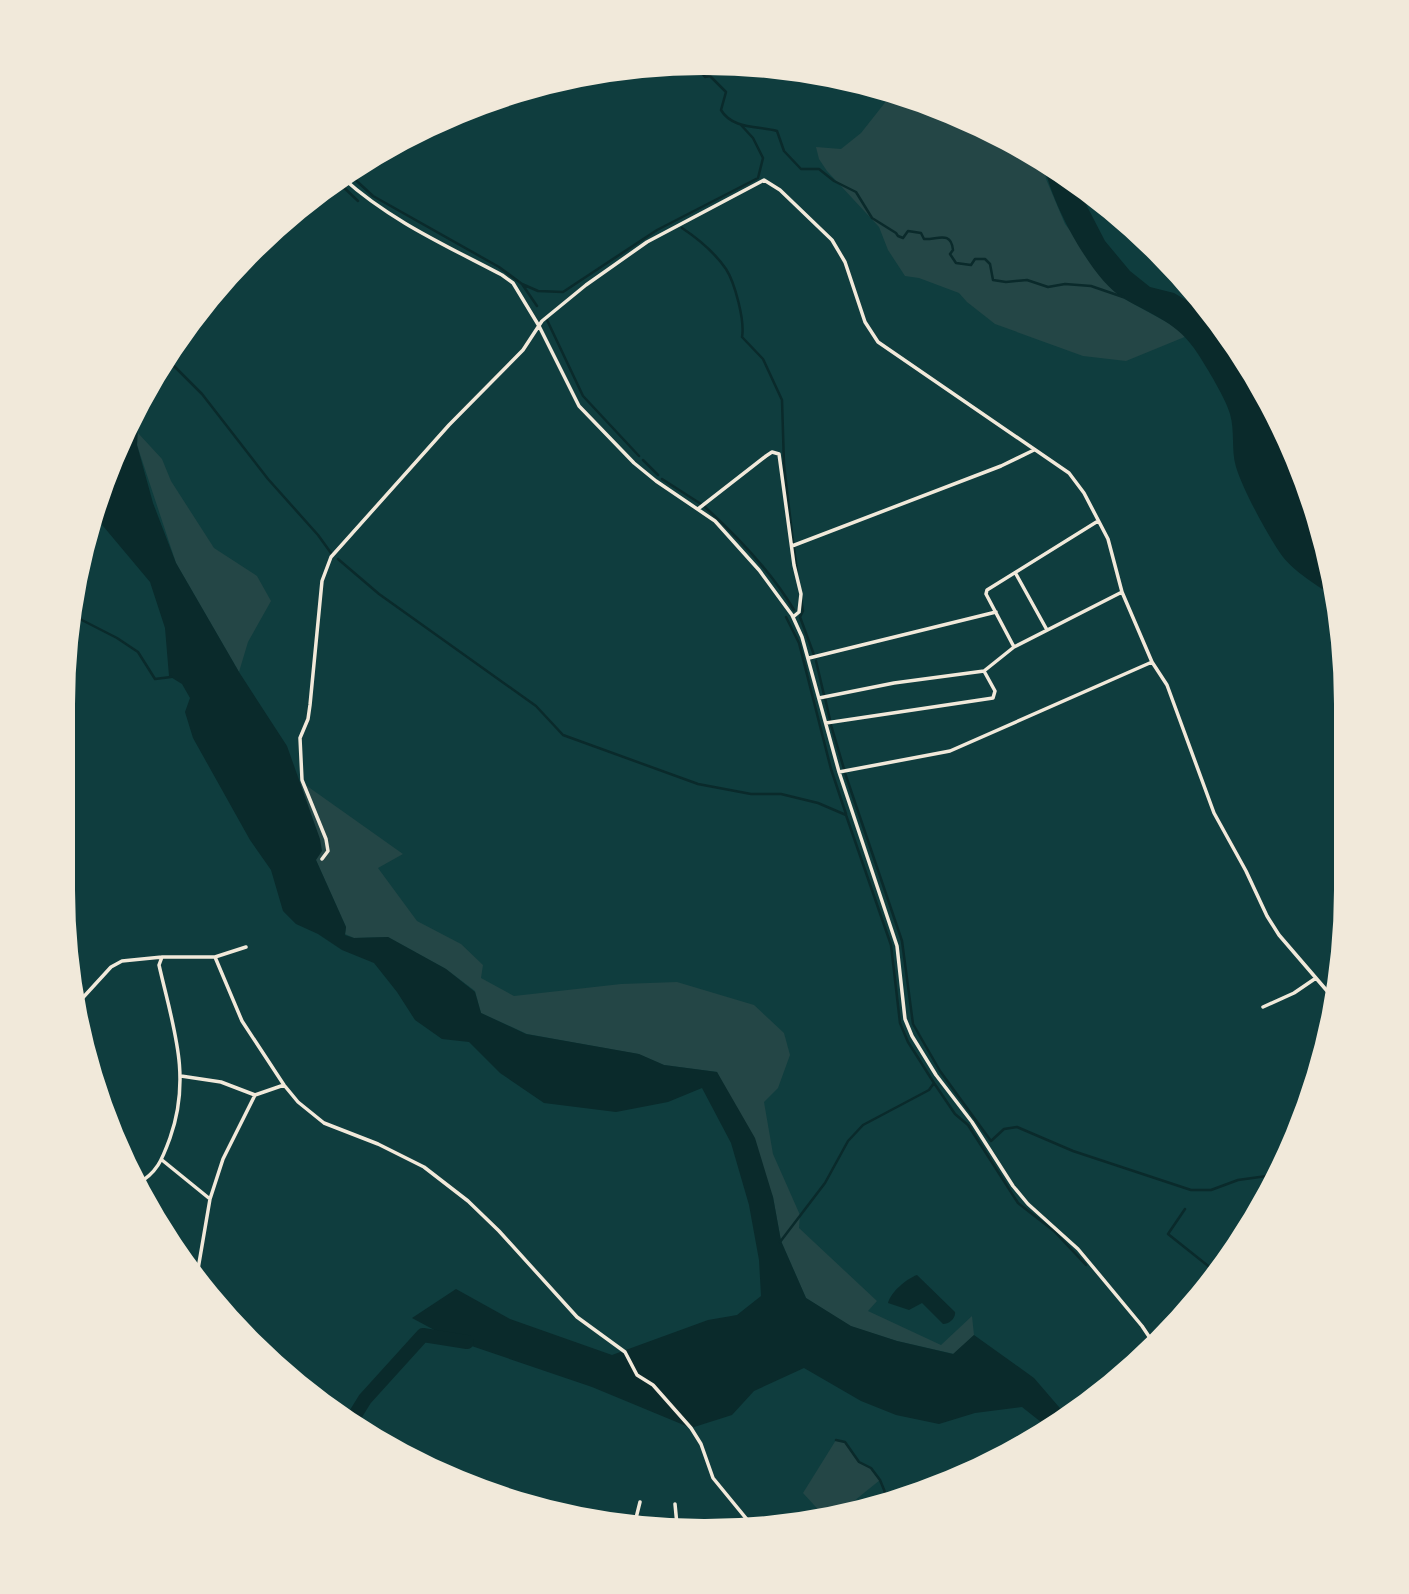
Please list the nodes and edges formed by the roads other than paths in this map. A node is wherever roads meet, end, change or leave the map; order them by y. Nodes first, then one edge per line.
1 (350, 184) edge
2 (539, 326) junction
3 (1035, 450) junction
4 (698, 509) junction
5 (1098, 521) junction
6 (792, 546) junction
7 (1016, 574) junction
8 (1122, 592) junction
9 (996, 612) junction
10 (793, 617) junction
11 (1047, 630) junction
12 (1014, 647) junction
13 (809, 659) junction
14 (1152, 662) junction
15 (984, 671) junction
16 (819, 698) junction
17 (826, 723) junction
18 (839, 772) junction
19 (322, 859) dead end
20 (246, 947) dead end
21 (162, 957) junction
22 (215, 957) junction
23 (1316, 978) junction
24 (1325, 989) edge
25 (85, 996) edge
26 (1263, 1007) dead end
27 (181, 1076) junction
28 (284, 1085) junction
29 (255, 1095) junction
30 (162, 1160) junction
31 (146, 1179) edge
32 (210, 1199) junction
33 (199, 1264) edge
34 (1148, 1335) edge
35 (640, 1502) dead end
36 (675, 1504) dead end
37 (637, 1514) edge
38 (745, 1517) edge
39 (676, 1518) edge

1 - 2 street
2 - 3 street
2 - 4 street
2 - 19 street
3 - 5 street
3 - 6 street
4 - 6 street
4 - 10 street
5 - 7 street
5 - 8 street
6 - 10 street
7 - 9 street
7 - 11 street
8 - 11 street
8 - 14 street
9 - 12 street
9 - 13 street
10 - 13 street
11 - 12 street
12 - 15 street
13 - 16 street
14 - 18 street
14 - 23 street
15 - 16 street
15 - 17 street
16 - 17 street
17 - 18 street
18 - 34 street
20 - 22 street
21 - 22 street
21 - 25 street
21 - 27 street
22 - 28 street
23 - 24 street
23 - 26 street
27 - 29 street
27 - 30 street
28 - 29 street
28 - 38 street
29 - 32 street
30 - 31 street
30 - 32 street
32 - 33 street
35 - 37 street
36 - 39 street

